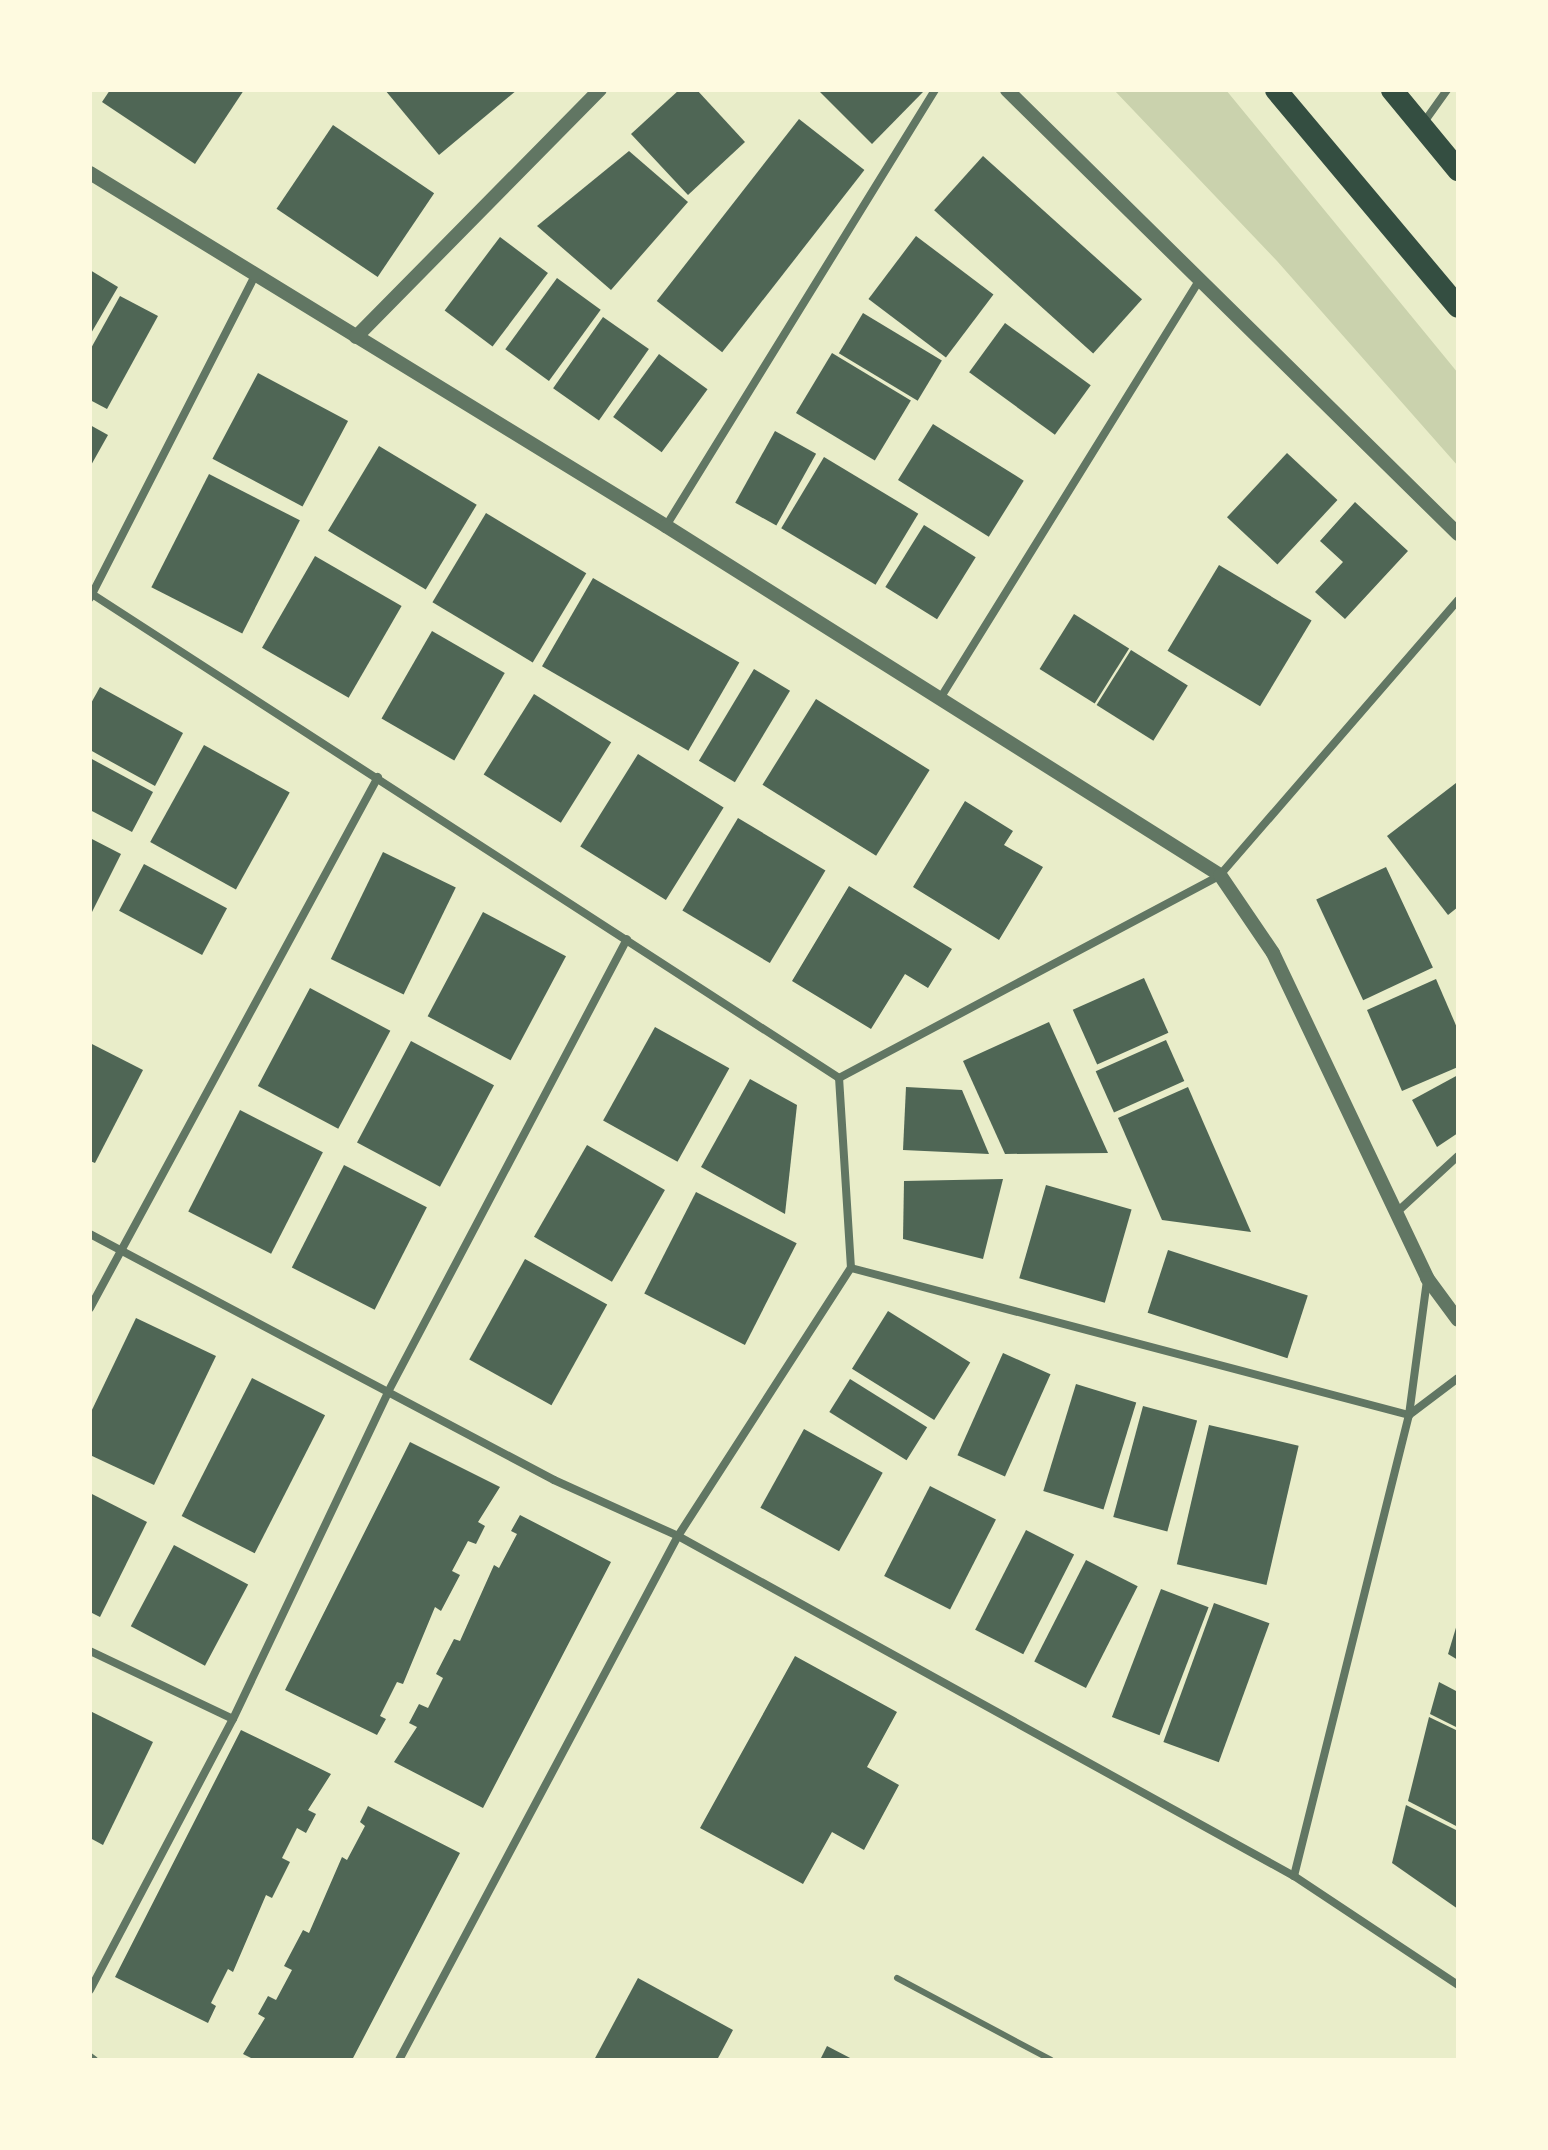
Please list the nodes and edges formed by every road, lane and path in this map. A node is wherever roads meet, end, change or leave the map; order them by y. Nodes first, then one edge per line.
1 (600, 90) edge
2 (935, 90) edge
3 (1007, 90) edge
4 (1276, 90) edge
5 (1392, 90) edge
6 (1447, 90) edge
7 (1422, 125) junction
8 (1458, 170) edge
9 (90, 173) edge
10 (255, 275) junction
11 (1200, 280) junction
12 (1458, 307) edge
13 (356, 337) junction
14 (666, 526) junction
15 (1458, 534) edge
16 (91, 597) edge
17 (1458, 600) edge
18 (941, 697) junction
19 (378, 777) junction
20 (1220, 875) junction
21 (627, 939) junction
22 (839, 1078) junction
23 (1458, 1156) edge
24 (1396, 1213) junction
25 (90, 1234) edge
26 (122, 1251) junction
27 (851, 1268) junction
28 (1427, 1278) junction
29 (90, 1308) edge
30 (1458, 1320) edge
31 (1458, 1378) edge
32 (388, 1392) junction
33 (1409, 1415) junction
34 (678, 1536) junction
35 (90, 1651) edge
36 (233, 1719) junction
37 (1294, 1876) junction
38 (897, 1978) dead end
39 (1458, 1985) edge
40 (90, 1990) edge
41 (399, 2060) edge
42 (1051, 2060) edge

1 - 13 street
2 - 14 street
3 - 11 street
4 - 12 highway
5 - 7 highway
6 - 7 street
7 - 8 highway
9 - 10 street
10 - 13 street
10 - 16 street
11 - 15 street
11 - 18 street
13 - 14 street
14 - 18 street
16 - 19 street
17 - 20 street
18 - 20 street
19 - 21 street
19 - 26 street
20 - 22 street
20 - 24 street
21 - 22 street
21 - 32 street
22 - 27 street
23 - 24 street
24 - 28 street
25 - 26 street
26 - 29 street
26 - 32 street
27 - 33 street
27 - 34 street
28 - 30 street
28 - 33 street
31 - 33 street
32 - 34 street
32 - 36 street
33 - 37 street
34 - 37 street
34 - 41 street
35 - 36 street
36 - 40 street
37 - 39 street
38 - 42 lane

